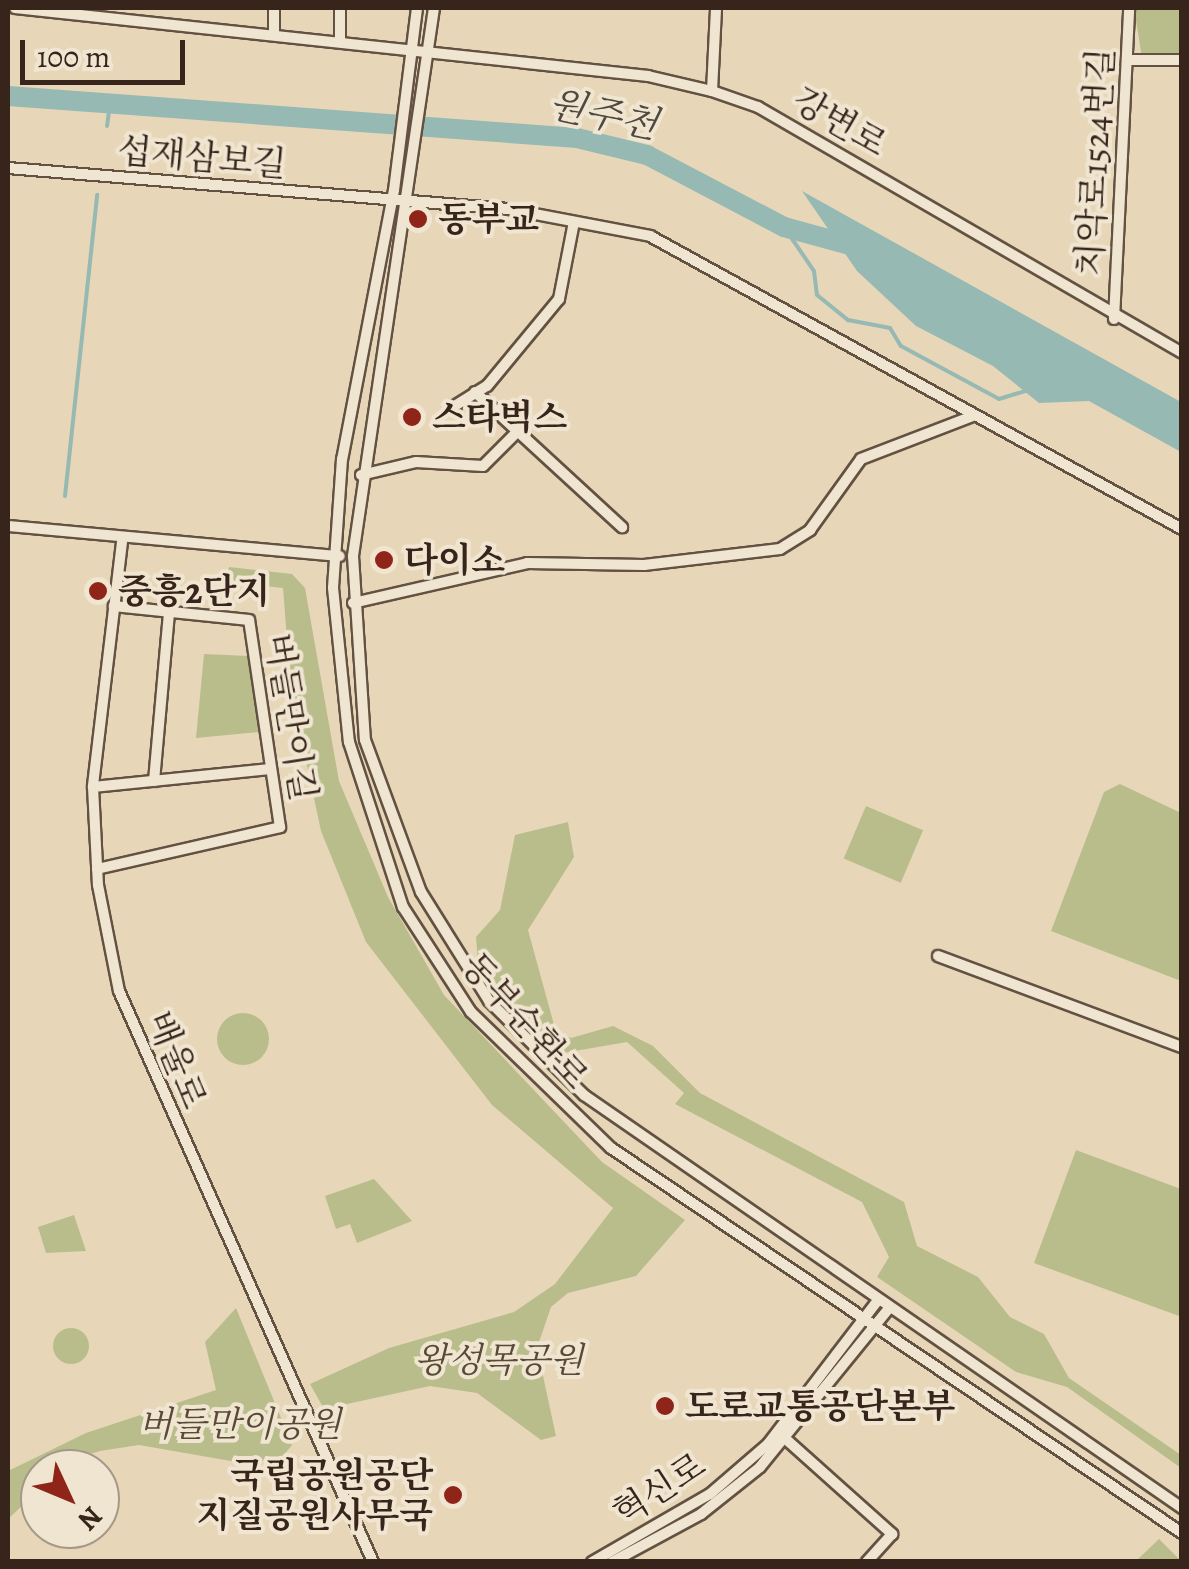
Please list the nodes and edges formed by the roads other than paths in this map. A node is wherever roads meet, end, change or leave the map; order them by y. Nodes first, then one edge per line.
1 (15, 8) edge
2 (274, 8) edge
3 (340, 8) edge
4 (417, 8) edge
5 (434, 8) edge
6 (716, 8) edge
7 (1129, 8) edge
8 (274, 32) junction
9 (340, 40) junction
10 (415, 54) junction
11 (431, 56) junction
12 (1128, 60) junction
13 (1182, 60) edge
14 (712, 91) junction
15 (8, 168) edge
16 (393, 196) junction
17 (411, 204) junction
18 (574, 222) junction
19 (1114, 319) junction
20 (1182, 353) edge
21 (474, 392) junction
22 (454, 407) dead end
23 (974, 416) junction
24 (514, 435) junction
25 (361, 475) junction
26 (8, 526) edge
27 (622, 526) dead end
28 (1182, 529) edge
29 (122, 542) junction
30 (335, 556) junction
31 (352, 556) junction
32 (352, 602) junction
33 (114, 606) junction
34 (169, 614) junction
35 (270, 769) junction
36 (154, 781) junction
37 (93, 787) junction
38 (97, 869) junction
39 (938, 956) dead end
40 (1182, 1047) edge
41 (878, 1300) junction
42 (890, 1308) junction
43 (864, 1318) junction
44 (876, 1326) junction
45 (788, 1441) junction
46 (1182, 1508) edge
47 (1182, 1533) edge
48 (373, 1562) edge
49 (592, 1562) edge
50 (612, 1562) edge
51 (867, 1562) edge

1 - 8 street, 강변로
2 - 8 street
3 - 9 street
4 - 10 street
5 - 11 street
6 - 14 street
7 - 12 street, 치악로1524번길
8 - 9 street, 강변로
9 - 10 street, 강변로
10 - 11 street, 강변로
10 - 16 street
11 - 14 street, 강변로
11 - 17 street, 동부순환로
12 - 13 street
12 - 19 street, 치악로1524번길
14 - 19 street, 강변로
15 - 16 street, 섭재삼보길
16 - 17 street, 섭재삼보길
16 - 30 street, 동부순환로
17 - 18 street, 섭재삼보길
17 - 25 street, 동부순환로
18 - 21 street
18 - 23 street, 섭재삼보길
19 - 20 street, 강변로
21 - 22 street
21 - 24 street
23 - 28 street, 섭재삼보길
23 - 32 street
24 - 25 street
24 - 27 street
25 - 31 street, 동부순환로
26 - 29 street
29 - 30 street
29 - 33 street, 배울로
30 - 31 street
30 - 43 street, 동부순환로
31 - 32 street, 동부순환로
32 - 41 street, 동부순환로
33 - 34 street, 버들만이길
33 - 37 street, 배울로
34 - 35 street, 버들만이길
34 - 36 street
35 - 36 street
35 - 38 street, 버들만이길
36 - 37 street
37 - 38 street, 배울로
38 - 48 street, 배울로
39 - 40 street
41 - 42 street, 동부순환로
41 - 43 street, 혁신로
42 - 44 street, 혁신로
42 - 46 street
43 - 44 street, 동부순환로
43 - 49 street, 혁신로
44 - 45 street, 혁신로
44 - 47 street, 동부순환로
45 - 50 street, 혁신로
45 - 51 street

